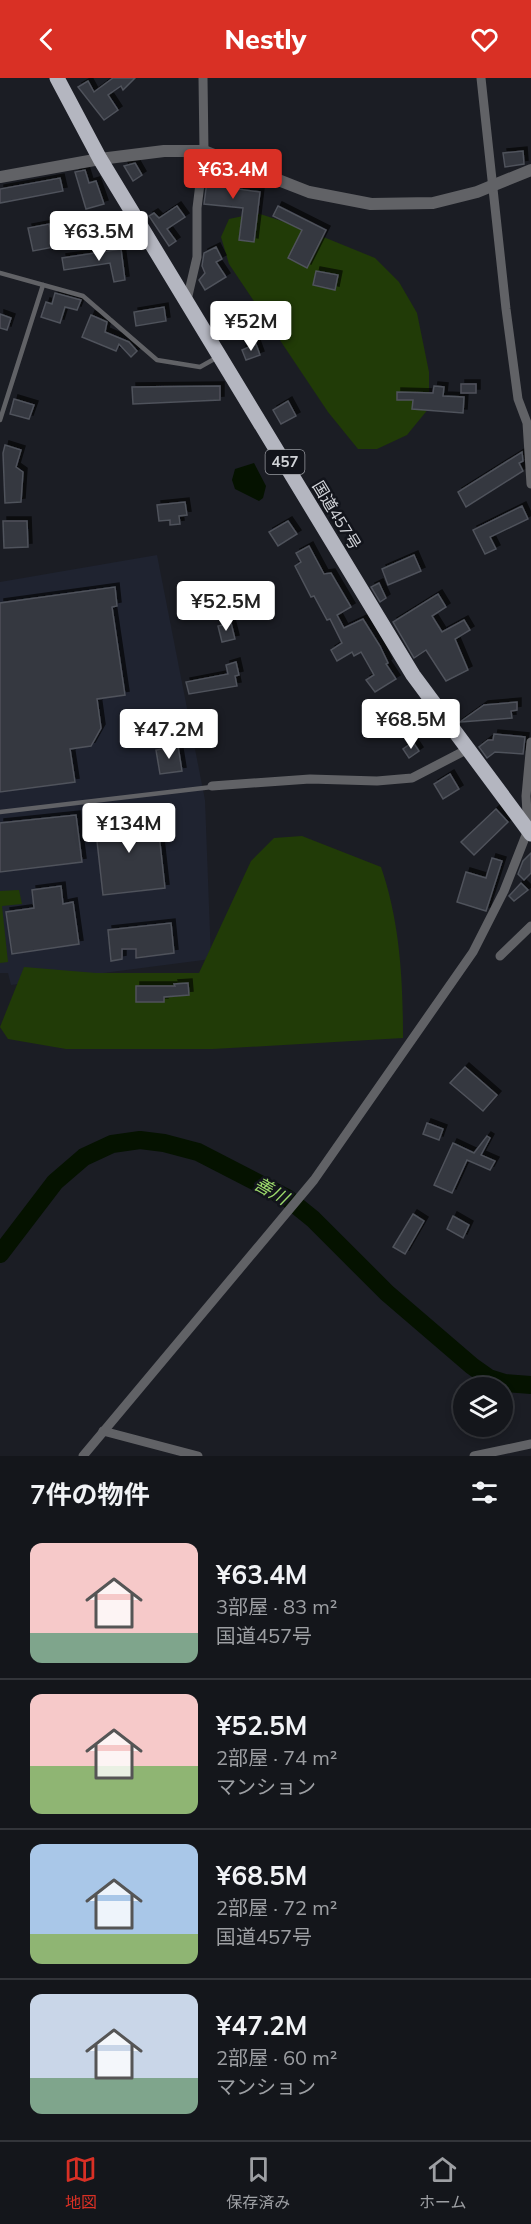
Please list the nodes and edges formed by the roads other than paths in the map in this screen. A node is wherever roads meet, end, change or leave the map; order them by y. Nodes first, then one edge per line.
1 (57, 78) edge
2 (203, 78) edge
3 (481, 78) edge
4 (204, 152) junction
5 (100, 159) junction
6 (531, 170) edge
7 (0, 177) edge
8 (494, 186) junction
9 (0, 273) edge
10 (43, 285) junction
11 (187, 300) junction
12 (221, 356) junction
13 (0, 420) edge
14 (531, 484) edge
15 (531, 742) edge
16 (468, 749) junction
17 (212, 786) joint
18 (0, 812) edge
19 (530, 832) edge
20 (531, 926) edge
21 (500, 956) dead end
22 (103, 1431) junction
23 (531, 1444) edge
24 (83, 1456) edge
25 (198, 1456) edge
26 (474, 1456) edge

1 - 5 highway, 国道457号 / 457
2 - 4 street
3 - 8 street
4 - 5 street
4 - 8 street
4 - 11 street
5 - 7 street
5 - 11 highway, 国道457号 / 457
6 - 8 street
8 - 14 street
9 - 10 lane
10 - 12 lane
10 - 13 lane
11 - 12 highway, 国道457号 / 457
12 - 16 highway, 国道457号 / 457
15 - 19 street
16 - 17 street
16 - 19 highway, 国道457号 / 457
17 - 18 lane
19 - 22 street
20 - 21 street
22 - 24 street
22 - 25 street
23 - 26 street

